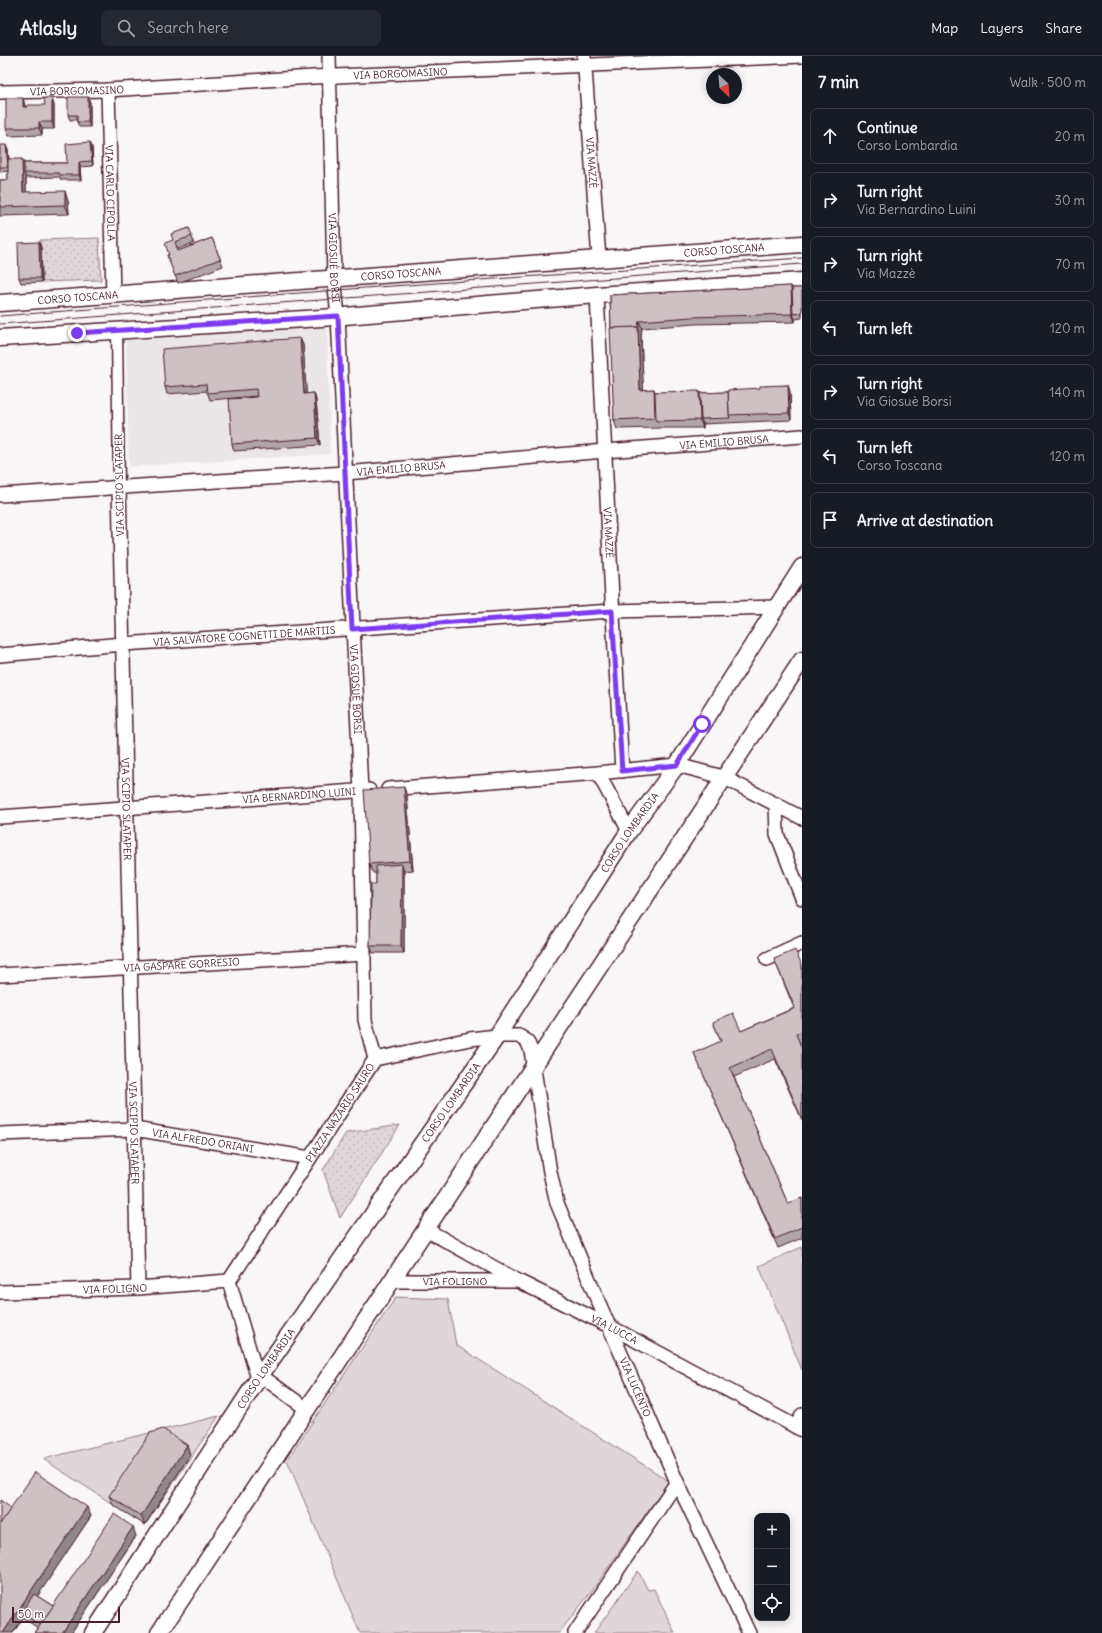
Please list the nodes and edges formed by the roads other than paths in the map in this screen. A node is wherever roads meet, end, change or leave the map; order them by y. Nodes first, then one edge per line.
1 (328, 56) edge
2 (802, 56) edge
3 (584, 61) edge
4 (329, 77) junction
5 (108, 90) junction
6 (0, 92) edge
7 (802, 244) edge
8 (599, 259) junction
9 (334, 278) junction
10 (802, 281) edge
11 (113, 295) junction
12 (597, 295) junction
13 (0, 303) edge
14 (338, 316) junction
15 (117, 331) junction
16 (0, 338) edge
17 (802, 436) edge
18 (605, 451) junction
19 (345, 473) junction
20 (119, 487) junction
21 (0, 495) edge
22 (802, 567) edge
23 (776, 607) junction
24 (612, 611) junction
25 (352, 629) junction
26 (123, 644) junction
27 (0, 655) edge
28 (802, 660) edge
29 (677, 765) junction
30 (622, 771) junction
31 (598, 773) junction
32 (723, 777) junction
33 (361, 791) junction
34 (776, 804) junction
35 (127, 808) junction
36 (0, 817) edge
37 (802, 818) edge
38 (629, 831) junction
39 (802, 898) edge
40 (802, 943) edge
41 (364, 954) junction
42 (767, 958) dead end
43 (130, 968) junction
44 (0, 975) edge
45 (497, 1036) junction
46 (375, 1059) junction
47 (534, 1063) junction
48 (134, 1130) junction
49 (0, 1134) edge
50 (310, 1158) junction
51 (557, 1203) joint
52 (427, 1230) junction
53 (229, 1281) junction
54 (392, 1281) junction
55 (518, 1281) junction
56 (138, 1288) junction
57 (0, 1292) edge
58 (609, 1326) junction
59 (260, 1376) junction
60 (308, 1410) junction
61 (802, 1415) edge
62 (799, 1428) edge
63 (677, 1482) junction
64 (93, 1633) edge
65 (159, 1633) edge
66 (575, 1633) edge
67 (749, 1633) edge

1 - 4 street, VIA GIOSUÈ BORSI
2 - 3 street, VIA BORGOMASINO
3 - 4 street, VIA BORGOMASINO
3 - 8 street, VIA MAZZÈ
4 - 5 street, VIA BORGOMASINO
4 - 9 street, VIA GIOSUÈ BORSI
5 - 6 street, VIA BORGOMASINO
5 - 11 street, VIA CARLO CIPOLLA
7 - 8 street, CORSO TOSCANA
8 - 9 street, CORSO TOSCANA
9 - 11 street, CORSO TOSCANA
9 - 14 street, VIA GIOSUÈ BORSI
10 - 12 street
11 - 13 street, CORSO TOSCANA
12 - 14 street
12 - 18 street, VIA MAZZÈ
14 - 15 street
14 - 19 street, VIA GIOSUÈ BORSI
15 - 16 street
15 - 20 street, VIA SCIPIO SLATAPER
17 - 18 street, VIA EMILIO BRUSA
18 - 19 street, VIA EMILIO BRUSA
18 - 24 street, VIA MAZZÈ
19 - 20 street, VIA EMILIO BRUSA
19 - 25 street, VIA GIOSUÈ BORSI
20 - 21 street, VIA EMILIO BRUSA
20 - 26 street, VIA SCIPIO SLATAPER
22 - 23 street, CORSO LOMBARDIA
23 - 24 street, VIA SALVATORE COGNETTI DE MARTIIS
23 - 29 street, CORSO LOMBARDIA
24 - 25 street, VIA SALVATORE COGNETTI DE MARTIIS
24 - 30 street, VIA MAZZÈ
25 - 26 street, VIA SALVATORE COGNETTI DE MARTIIS
25 - 33 street, VIA GIOSUÈ BORSI
26 - 27 street, VIA SALVATORE COGNETTI DE MARTIIS
26 - 35 street, VIA SCIPIO SLATAPER
28 - 32 street
29 - 30 street, VIA BERNARDINO LUINI
29 - 32 street, VIA BERNARDINO LUINI
29 - 38 street, CORSO LOMBARDIA
30 - 31 street, VIA BERNARDINO LUINI
31 - 33 street, VIA BERNARDINO LUINI
31 - 38 street
32 - 34 street, VIA BERNARDINO LUINI
32 - 47 street
33 - 35 street, VIA BERNARDINO LUINI
33 - 41 street, VIA GIOSUÈ BORSI
34 - 37 street, VIA BERNARDINO LUINI
34 - 39 street
35 - 36 street, VIA BERNARDINO LUINI
35 - 43 street, VIA SCIPIO SLATAPER
38 - 45 street, CORSO LOMBARDIA
40 - 42 street
41 - 43 street, VIA GASPARE GORRESIO
41 - 46 street, VIA GIOSUÈ BORSI
43 - 44 street, VIA GASPARE GORRESIO
43 - 48 street, VIA SCIPIO SLATAPER
45 - 46 street, PIAZZA NAZARIO SAURO
45 - 47 street, PIAZZA NAZARIO SAURO
45 - 59 street, CORSO LOMBARDIA
46 - 50 street, PIAZZA NAZARIO SAURO
47 - 51 street, PIAZZA NAZARIO SAURO
47 - 52 street
48 - 49 street, VIA ALFREDO ORIANI
48 - 50 street, VIA ALFREDO ORIANI
48 - 56 street, VIA SCIPIO SLATAPER
50 - 53 street, PIAZZA NAZARIO SAURO
51 - 58 street, VIA LUCENTO
52 - 54 street
52 - 55 street, VIA LUCCA
53 - 56 street, VIA FOLIGNO
53 - 59 street
54 - 55 street, VIA FOLIGNO
54 - 60 street
55 - 58 street, VIA LUCCA
56 - 57 street, VIA FOLIGNO
58 - 62 street, VIA LUCCA
58 - 63 street, VIA LUCENTO
59 - 60 street
59 - 64 street, CORSO LOMBARDIA
60 - 65 street
61 - 62 street
63 - 66 street
63 - 67 street, VIA LUCENTO

